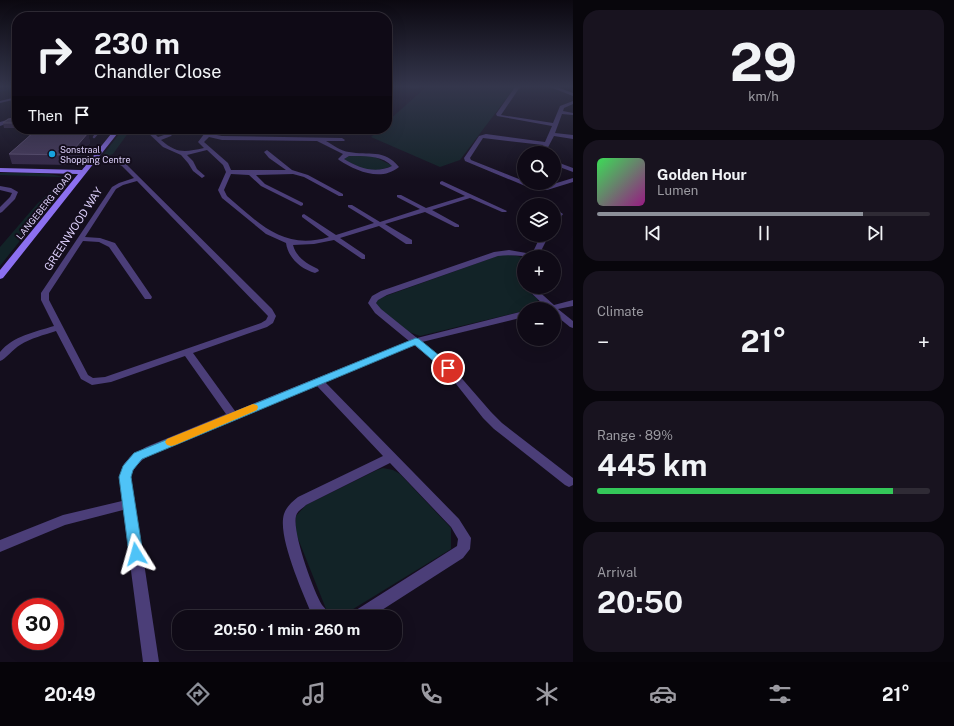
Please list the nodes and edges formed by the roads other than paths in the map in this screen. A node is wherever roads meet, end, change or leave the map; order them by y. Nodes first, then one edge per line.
1 (511, 118) edge
2 (558, 118) edge
3 (12, 120) edge
4 (0, 124) edge
5 (555, 125) junction
6 (97, 134) edge
7 (114, 134) edge
8 (152, 134) edge
9 (170, 134) edge
10 (552, 134) junction
11 (208, 135) joint
12 (573, 137) edge
13 (94, 138) dead end
14 (158, 139) junction
15 (317, 139) junction
16 (342, 140) dead end
17 (546, 144) joint
18 (206, 149) junction
19 (267, 152) dead end
20 (182, 154) junction
21 (348, 154) junction
22 (112, 159) dead end
23 (561, 166) edge
24 (0, 170) edge
25 (573, 170) edge
26 (290, 171) junction
27 (84, 172) junction
28 (229, 172) junction
29 (251, 173) junction
30 (202, 176) dead end
31 (138, 180) junction
32 (573, 180) edge
33 (442, 183) dead end
34 (0, 188) edge
35 (341, 195) dead end
36 (399, 196) dead end
37 (471, 196) junction
38 (301, 204) dead end
39 (350, 206) dead end
40 (427, 210) junction
41 (0, 211) edge
42 (504, 211) dead end
43 (304, 216) dead end
44 (379, 224) junction
45 (457, 226) dead end
46 (334, 238) junction
47 (81, 239) junction
48 (289, 242) junction
49 (409, 242) dead end
50 (517, 254) edge
51 (362, 257) dead end
52 (315, 271) dead end
53 (0, 276) edge
54 (536, 294) edge
55 (148, 297) dead end
56 (544, 302) edge
57 (573, 303) edge
58 (561, 306) edge
59 (517, 316) edge
60 (561, 316) edge
61 (573, 325) edge
62 (58, 328) junction
63 (416, 341) junction
64 (187, 352) junction
65 (0, 358) edge
66 (318, 381) junction
67 (233, 416) junction
68 (391, 457) junction
69 (569, 482) dead end
70 (129, 504) junction
71 (0, 546) edge
72 (317, 610) edge
73 (369, 610) edge
74 (151, 662) edge

1 - 5 street
2 - 5 street
3 - 4 street
5 - 10 street
6 - 13 lane
7 - 27 main road, LANGEBERG ROAD
8 - 14 street
9 - 14 street
10 - 12 street
10 - 17 street
11 - 15 street
11 - 18 street
14 - 20 street
15 - 16 street
15 - 21 street
17 - 32 street
18 - 20 street
18 - 28 street
19 - 26 street
20 - 30 street
21 - 21 street
22 - 31 street
23 - 25 street
24 - 27 main road
26 - 29 street
26 - 35 street
27 - 53 main road, LANGEBERG ROAD
28 - 29 street
28 - 48 street
29 - 38 street
31 - 47 street, GREENWOOD WAY
31 - 64 street, GREENWOOD WAY
33 - 37 street
34 - 41 street
36 - 40 street
37 - 40 street
37 - 42 street
39 - 44 street
40 - 44 street
40 - 45 street
43 - 46 street
44 - 46 street
44 - 49 street
46 - 48 street
46 - 51 street
47 - 55 street
47 - 62 street, GREENWOOD WAY
48 - 52 street
50 - 63 street
54 - 56 street
57 - 58 street
59 - 63 street
60 - 61 street
62 - 64 street, GREENWOOD WAY
62 - 65 street
63 - 66 street
63 - 69 street
64 - 67 street
66 - 67 street
66 - 68 street
67 - 70 street
68 - 72 street
68 - 73 street
70 - 71 street
70 - 74 street

